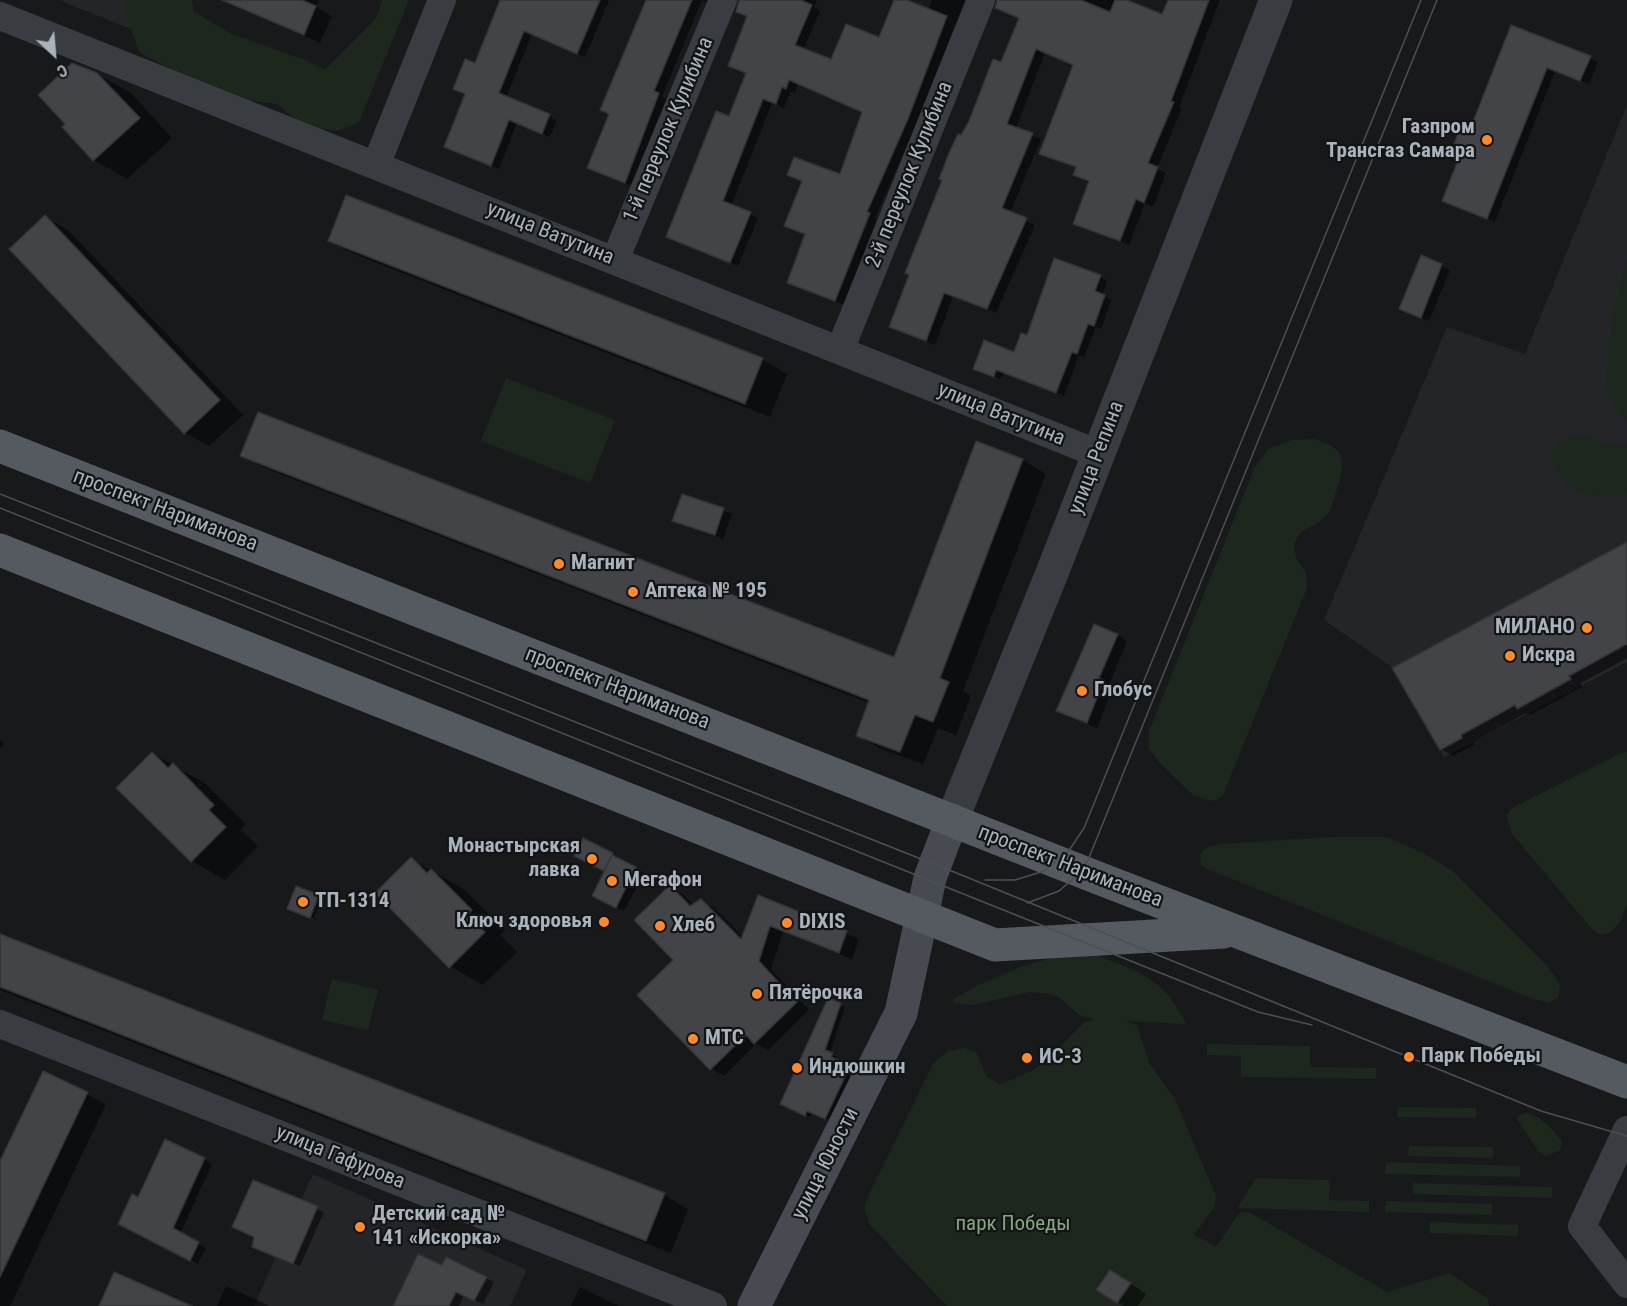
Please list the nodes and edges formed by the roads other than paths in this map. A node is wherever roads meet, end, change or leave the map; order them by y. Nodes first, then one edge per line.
1 (442, 0) edge
2 (723, 0) edge
3 (981, 0) edge
4 (1276, 0) edge
5 (0, 16) edge
6 (376, 165) junction
7 (615, 260) junction
8 (840, 350) junction
9 (0, 446) edge
10 (1099, 454) junction
11 (0, 550) edge
12 (952, 820) junction
13 (922, 917) junction
14 (1235, 931) junction
15 (2, 1031) edge
16 (1627, 1082) edge
17 (1627, 1130) edge
18 (1627, 1284) edge
19 (712, 1306) edge
20 (754, 1306) edge

1 - 6 street
2 - 7 street, 1-й переулок Кулибина
3 - 8 street, 2-й переулок Кулибина
4 - 10 street, улица Репина
5 - 6 street, улица Ватутина
6 - 7 street, улица Ватутина
7 - 8 street, улица Ватутина
8 - 10 street, улица Ватутина
9 - 12 main road, проспект Нариманова
10 - 12 street, улица Репина
11 - 13 main road, проспект Нариманова
12 - 13 main road, улица Репина
12 - 14 main road, проспект Нариманова
13 - 14 main road, проспект Нариманова
13 - 20 main road, улица Юности
14 - 16 main road, проспект Нариманова
15 - 19 street, улица Гафурова
17 - 18 street

